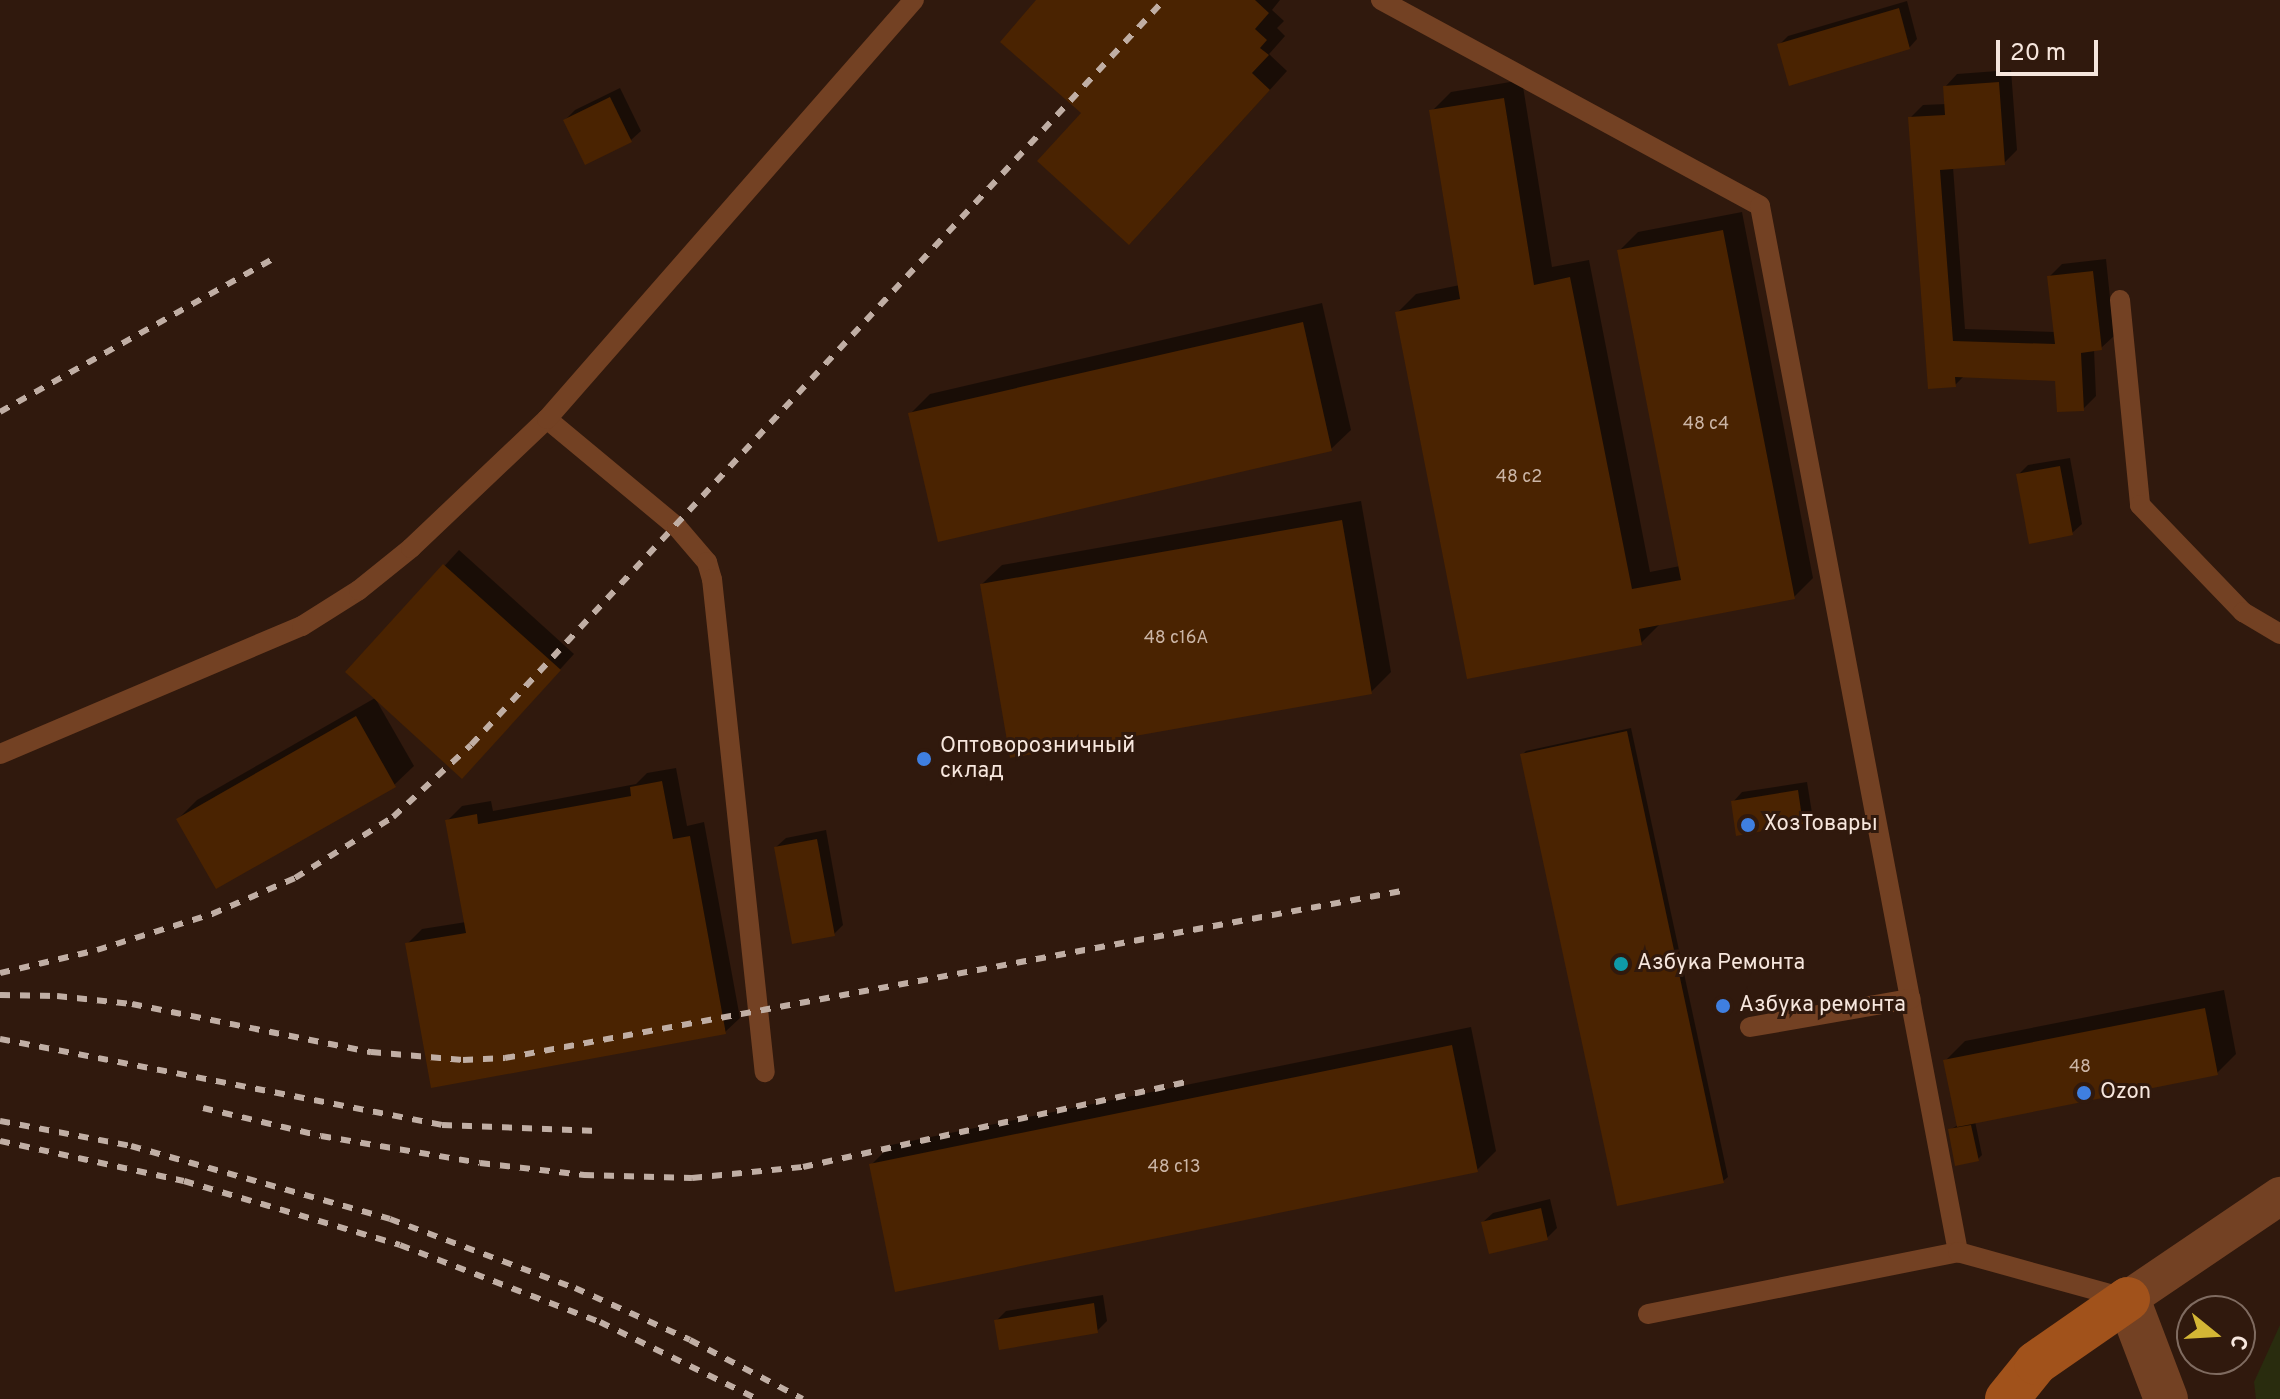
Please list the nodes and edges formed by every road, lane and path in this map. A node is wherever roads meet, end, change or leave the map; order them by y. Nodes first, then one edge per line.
1 (914, 0) edge
2 (1381, 0) edge
3 (2120, 300) dead end
4 (547, 419) junction
5 (2280, 634) edge
6 (0, 754) edge
7 (1911, 999) junction
8 (1750, 1027) dead end
9 (765, 1072) dead end
10 (2280, 1196) edge
11 (1958, 1252) junction
12 (2128, 1299) junction
13 (1648, 1314) dead end
14 (2007, 1399) edge
15 (2166, 1399) edge

1 - 4 lane
2 - 7 lane
3 - 5 lane
4 - 6 lane
4 - 9 lane
7 - 8 lane
7 - 11 lane
10 - 12 street
11 - 12 lane
11 - 13 lane
12 - 14 main road
12 - 15 street

